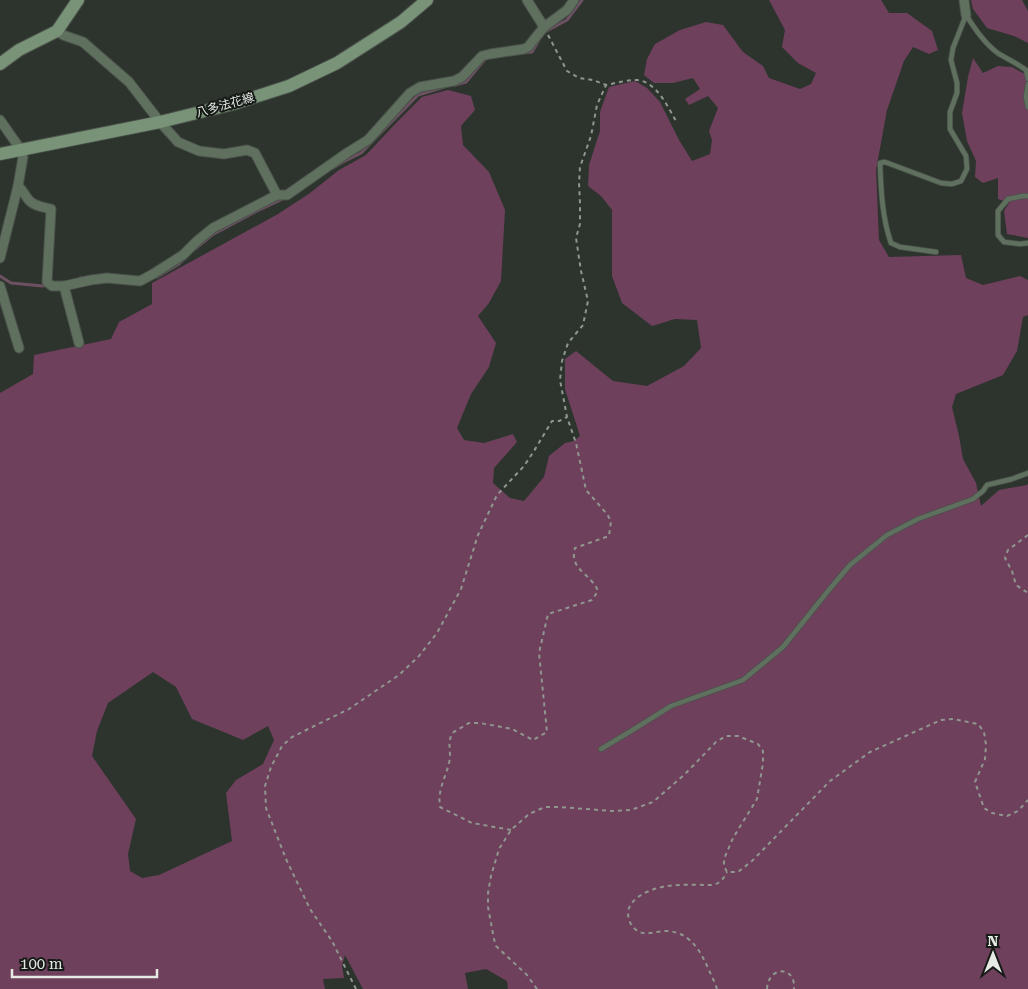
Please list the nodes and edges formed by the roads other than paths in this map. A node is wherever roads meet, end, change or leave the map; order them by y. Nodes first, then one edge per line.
1 (78, 0) edge
2 (427, 0) edge
3 (526, 0) edge
4 (574, 0) edge
5 (964, 0) edge
6 (966, 15) junction
7 (544, 27) junction
8 (57, 31) junction
9 (0, 64) edge
10 (1028, 78) edge
11 (1028, 84) edge
12 (1028, 107) edge
13 (0, 120) edge
14 (160, 122) junction
15 (22, 150) junction
16 (0, 154) edge
17 (18, 186) junction
18 (278, 195) junction
19 (1028, 196) edge
20 (1028, 244) edge
21 (936, 252) dead end
22 (0, 258) edge
23 (0, 286) edge
24 (64, 286) junction
25 (79, 343) dead end
26 (19, 348) dead end
27 (1028, 473) edge
28 (601, 749) dead end

1 - 8 main road
2 - 14 main road, 八多法花線
3 - 7 street
4 - 7 street
5 - 6 street
6 - 10 lane
6 - 21 lane
7 - 18 street
8 - 9 main road
8 - 14 street
11 - 12 lane
13 - 15 street
14 - 15 main road, 八多法花線
14 - 18 street
15 - 16 main road, 八多法花線
15 - 17 street
17 - 22 street
17 - 24 street
18 - 24 street
19 - 20 lane
23 - 26 street
24 - 25 street
27 - 28 lane

